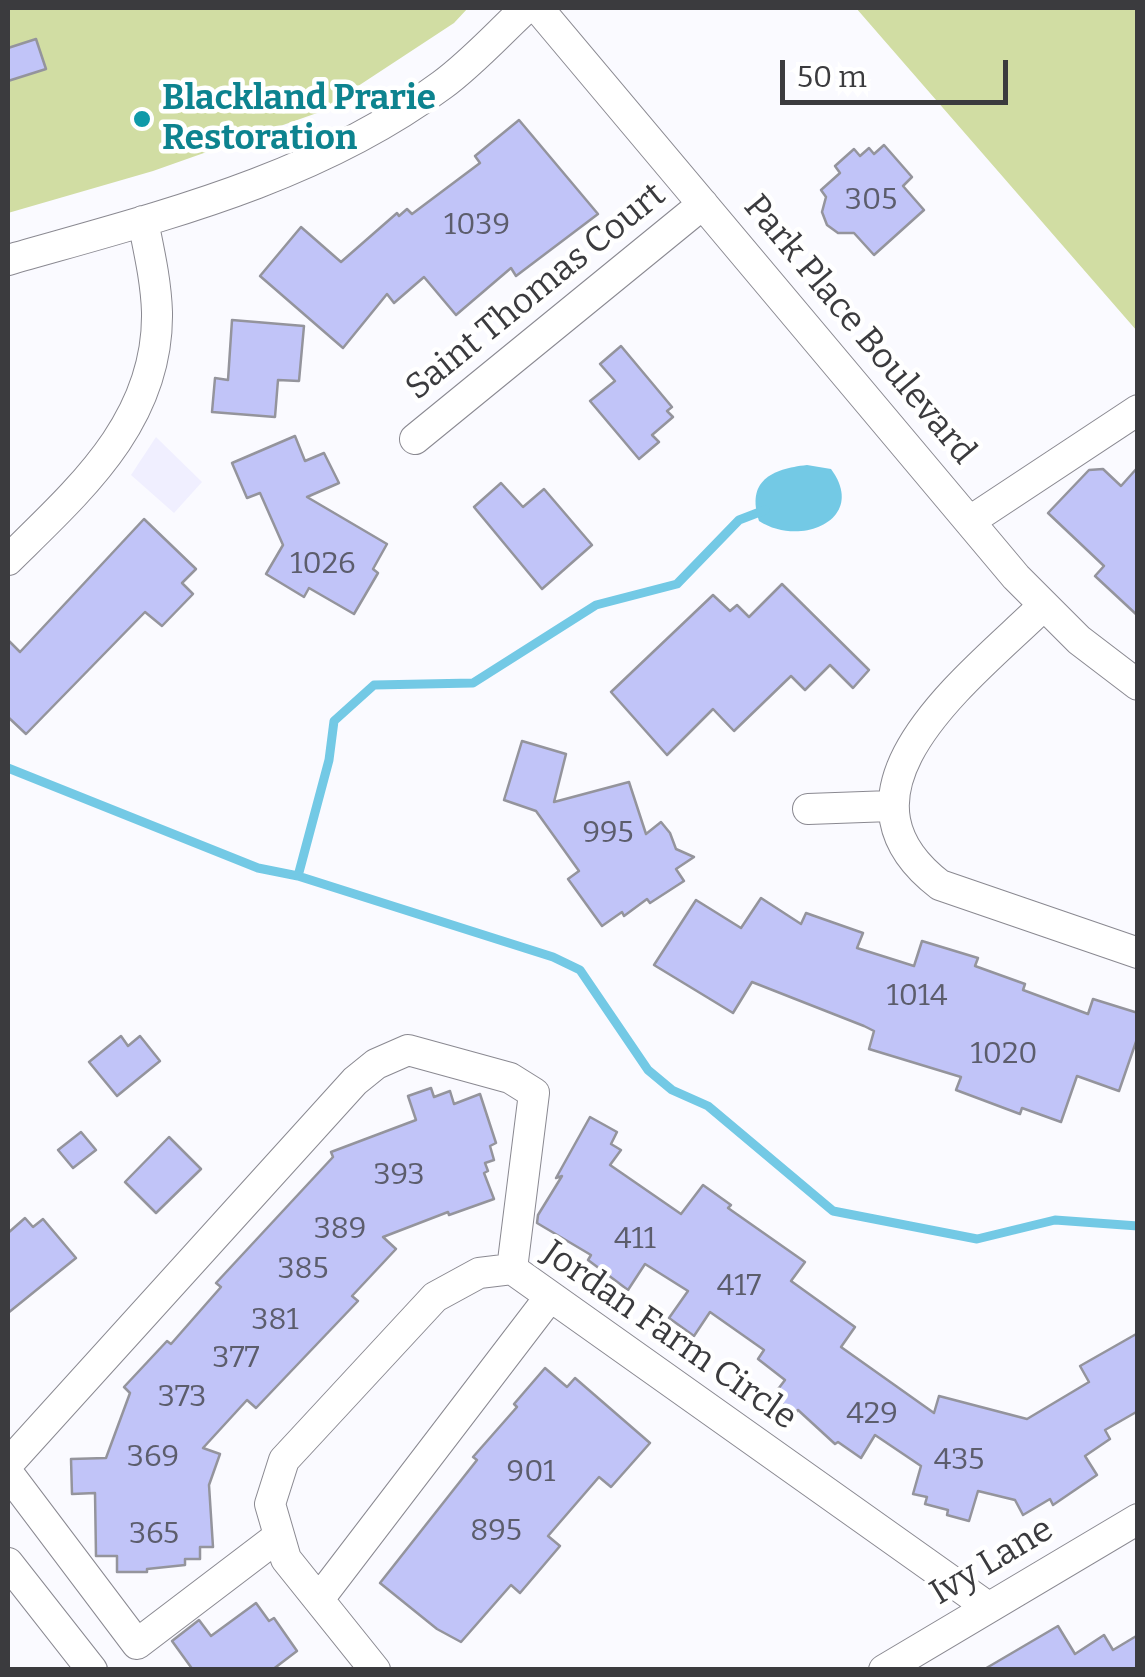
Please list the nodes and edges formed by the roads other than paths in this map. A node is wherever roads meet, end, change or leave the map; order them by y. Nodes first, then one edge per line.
1 (526, 8) edge
2 (538, 8) edge
3 (703, 204) junction
4 (143, 221) junction
5 (8, 260) edge
6 (1138, 410) edge
7 (416, 439) dead end
8 (970, 522) junction
9 (8, 560) edge
10 (1044, 604) junction
11 (1138, 685) edge
12 (891, 806) junction
13 (808, 809) dead end
14 (1138, 953) edge
15 (512, 1269) junction
16 (550, 1298) junction
17 (8, 1464) edge
18 (8, 1473) edge
19 (1138, 1519) edge
20 (280, 1536) junction
21 (8, 1562) edge
22 (319, 1598) junction
23 (988, 1607) junction
24 (137, 1644) junction
25 (92, 1670) edge
26 (104, 1670) edge
27 (375, 1670) edge
28 (884, 1670) edge

1 - 4 street
2 - 3 street, Park Place Boulevard
3 - 7 street, Saint Thomas Court
3 - 8 street, Park Place Boulevard
4 - 5 street
4 - 9 street
6 - 8 street
8 - 10 street, Park Place Boulevard
10 - 11 street, Park Place Boulevard
10 - 12 street
12 - 13 street
12 - 14 street
15 - 16 street, Jordan Farm Circle
15 - 17 street
15 - 20 street, Jordan Farm Circle
16 - 22 street
16 - 23 street, Jordan Farm Circle
18 - 24 street
19 - 23 street, Ivy Lane
20 - 22 street, Jordan Farm Circle
20 - 24 street
21 - 25 street
22 - 27 street, Jordan Farm Circle
23 - 28 street, Ivy Lane
24 - 26 street

